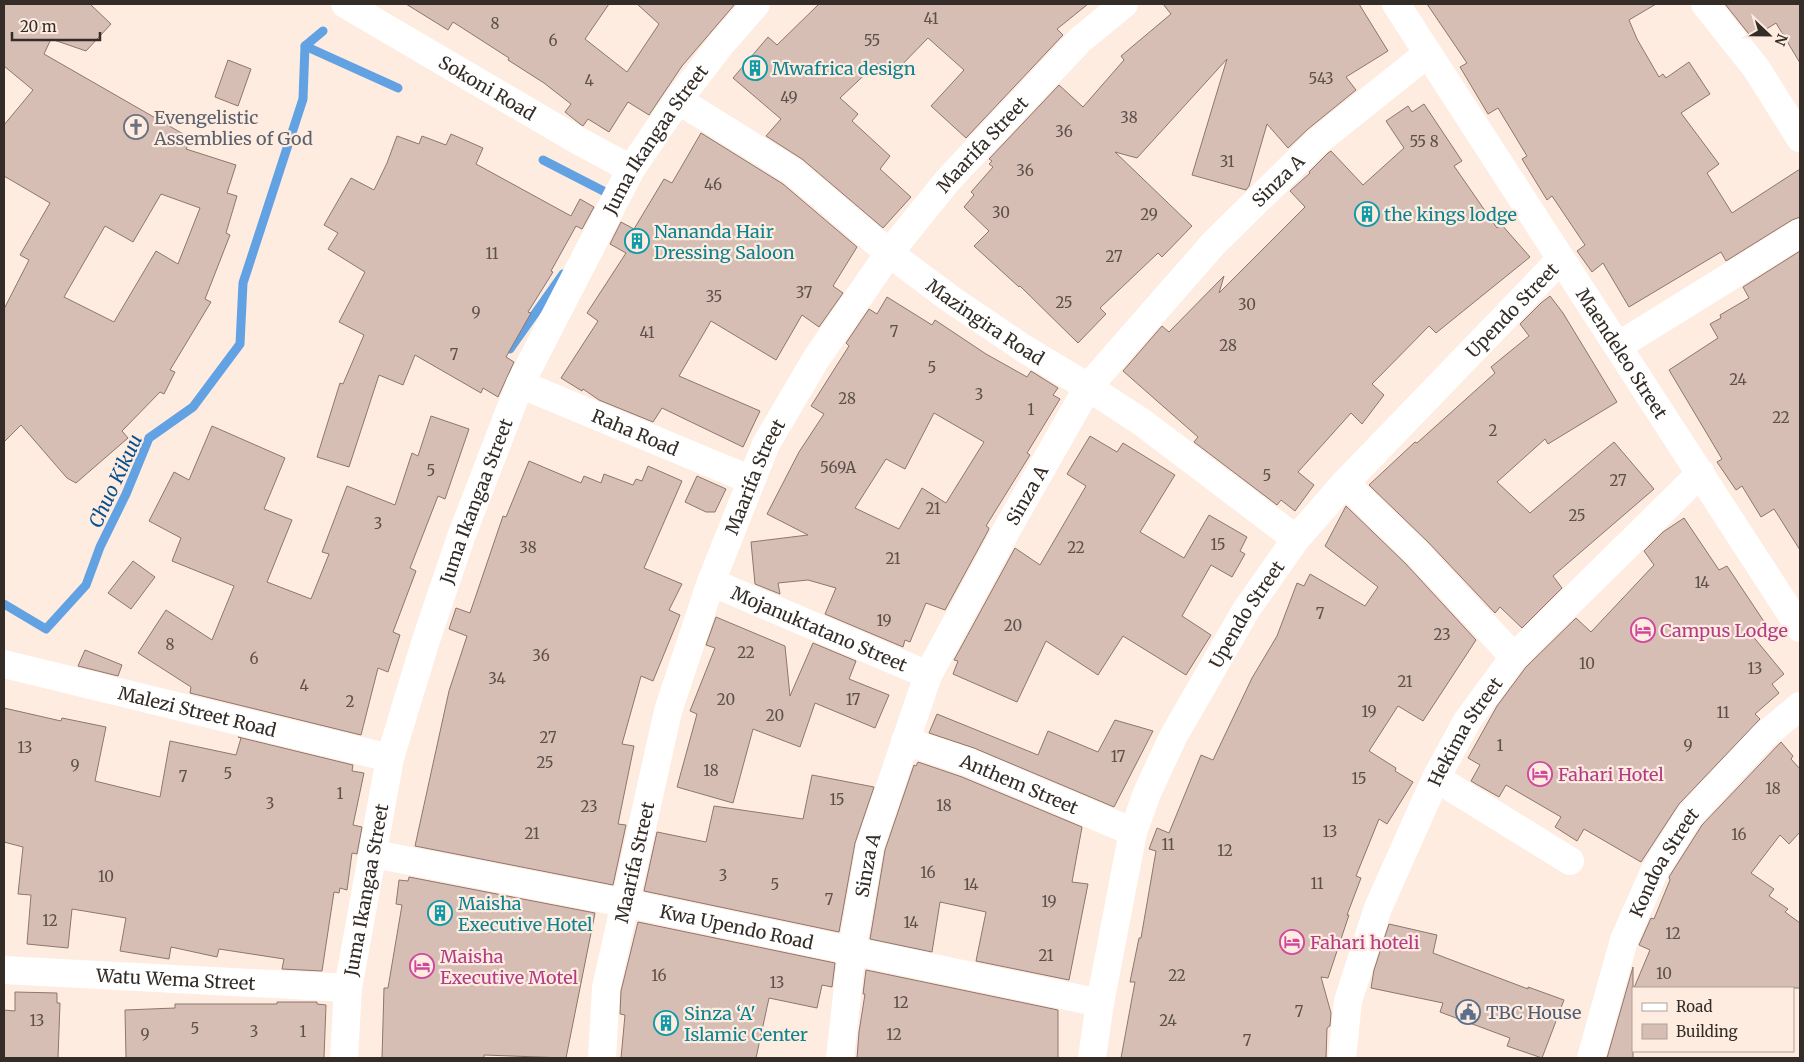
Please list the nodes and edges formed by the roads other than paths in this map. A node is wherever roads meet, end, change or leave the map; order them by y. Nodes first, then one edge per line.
1 (345, 4) edge
2 (756, 4) edge
3 (1124, 4) edge
4 (1396, 4) edge
5 (1705, 4) edge
6 (1427, 54) junction
7 (678, 100) junction
8 (1800, 138) edge
9 (630, 169) junction
10 (1800, 233) edge
11 (889, 253) junction
12 (1562, 259) junction
13 (1618, 346) junction
14 (520, 384) junction
15 (1088, 387) junction
16 (1701, 473) junction
17 (751, 480) junction
18 (1345, 483) junction
19 (1296, 539) junction
20 (711, 582) junction
21 (1800, 628) edge
22 (1514, 657) junction
23 (4, 664) edge
24 (928, 675) junction
25 (1800, 706) edge
26 (905, 741) junction
27 (390, 758) junction
28 (1436, 778) junction
29 (1133, 832) junction
30 (374, 854) junction
31 (1570, 861) dead end
32 (625, 903) junction
33 (852, 950) junction
34 (4, 970) edge
35 (348, 988) junction
36 (1100, 1003) junction
37 (344, 1058) edge
38 (602, 1058) edge
39 (840, 1058) edge
40 (1092, 1058) edge
41 (1342, 1058) edge
42 (1591, 1058) edge

1 - 9 street, Sokoni Road
2 - 7 street, Juma Ikangaa Street
3 - 11 street, Maarifa Street
4 - 6 street, Maendeleo Street
5 - 8 street
6 - 12 street, Maendeleo Street
6 - 15 street, Sinza A
7 - 9 street, Juma Ikangaa Street
7 - 11 street, Mazingira Road
9 - 14 street, Juma Ikangaa Street
10 - 13 street
11 - 15 street, Mazingira Road
11 - 17 street, Maarifa Street
12 - 13 street, Maendeleo Street
12 - 18 street, Upendo Street
13 - 16 street, Maendeleo Street
14 - 17 street, Raha Road
14 - 27 street, Juma Ikangaa Street
15 - 19 street, Mazingira Road
15 - 24 street, Sinza A
16 - 21 street, Maendeleo Street
16 - 22 street, Hekima Street
17 - 20 street, Maarifa Street
18 - 19 street, Upendo Street
18 - 22 street
19 - 29 street, Upendo Street
20 - 24 street, Mojanuktatano Street
20 - 32 street, Maarifa Street
22 - 28 street, Hekima Street
23 - 27 street, Malezi Street Road
24 - 26 street, Sinza A
25 - 42 street, Kondoa Street
26 - 29 street, Anthem Street
26 - 33 street, Sinza A
27 - 30 street, Juma Ikangaa Street
28 - 31 street
28 - 41 street, Hekima Street
29 - 36 street, Upendo Street
30 - 32 street, Kwa Upendo Road
30 - 35 street, Juma Ikangaa Street
32 - 33 street, Kwa Upendo Road
32 - 38 street, Maarifa Street
33 - 36 street, Kwa Upendo Road
33 - 39 street, Sinza A
34 - 35 street, Watu Wema Street
35 - 37 street, Juma Ikangaa Street
36 - 40 street, Upendo Street

